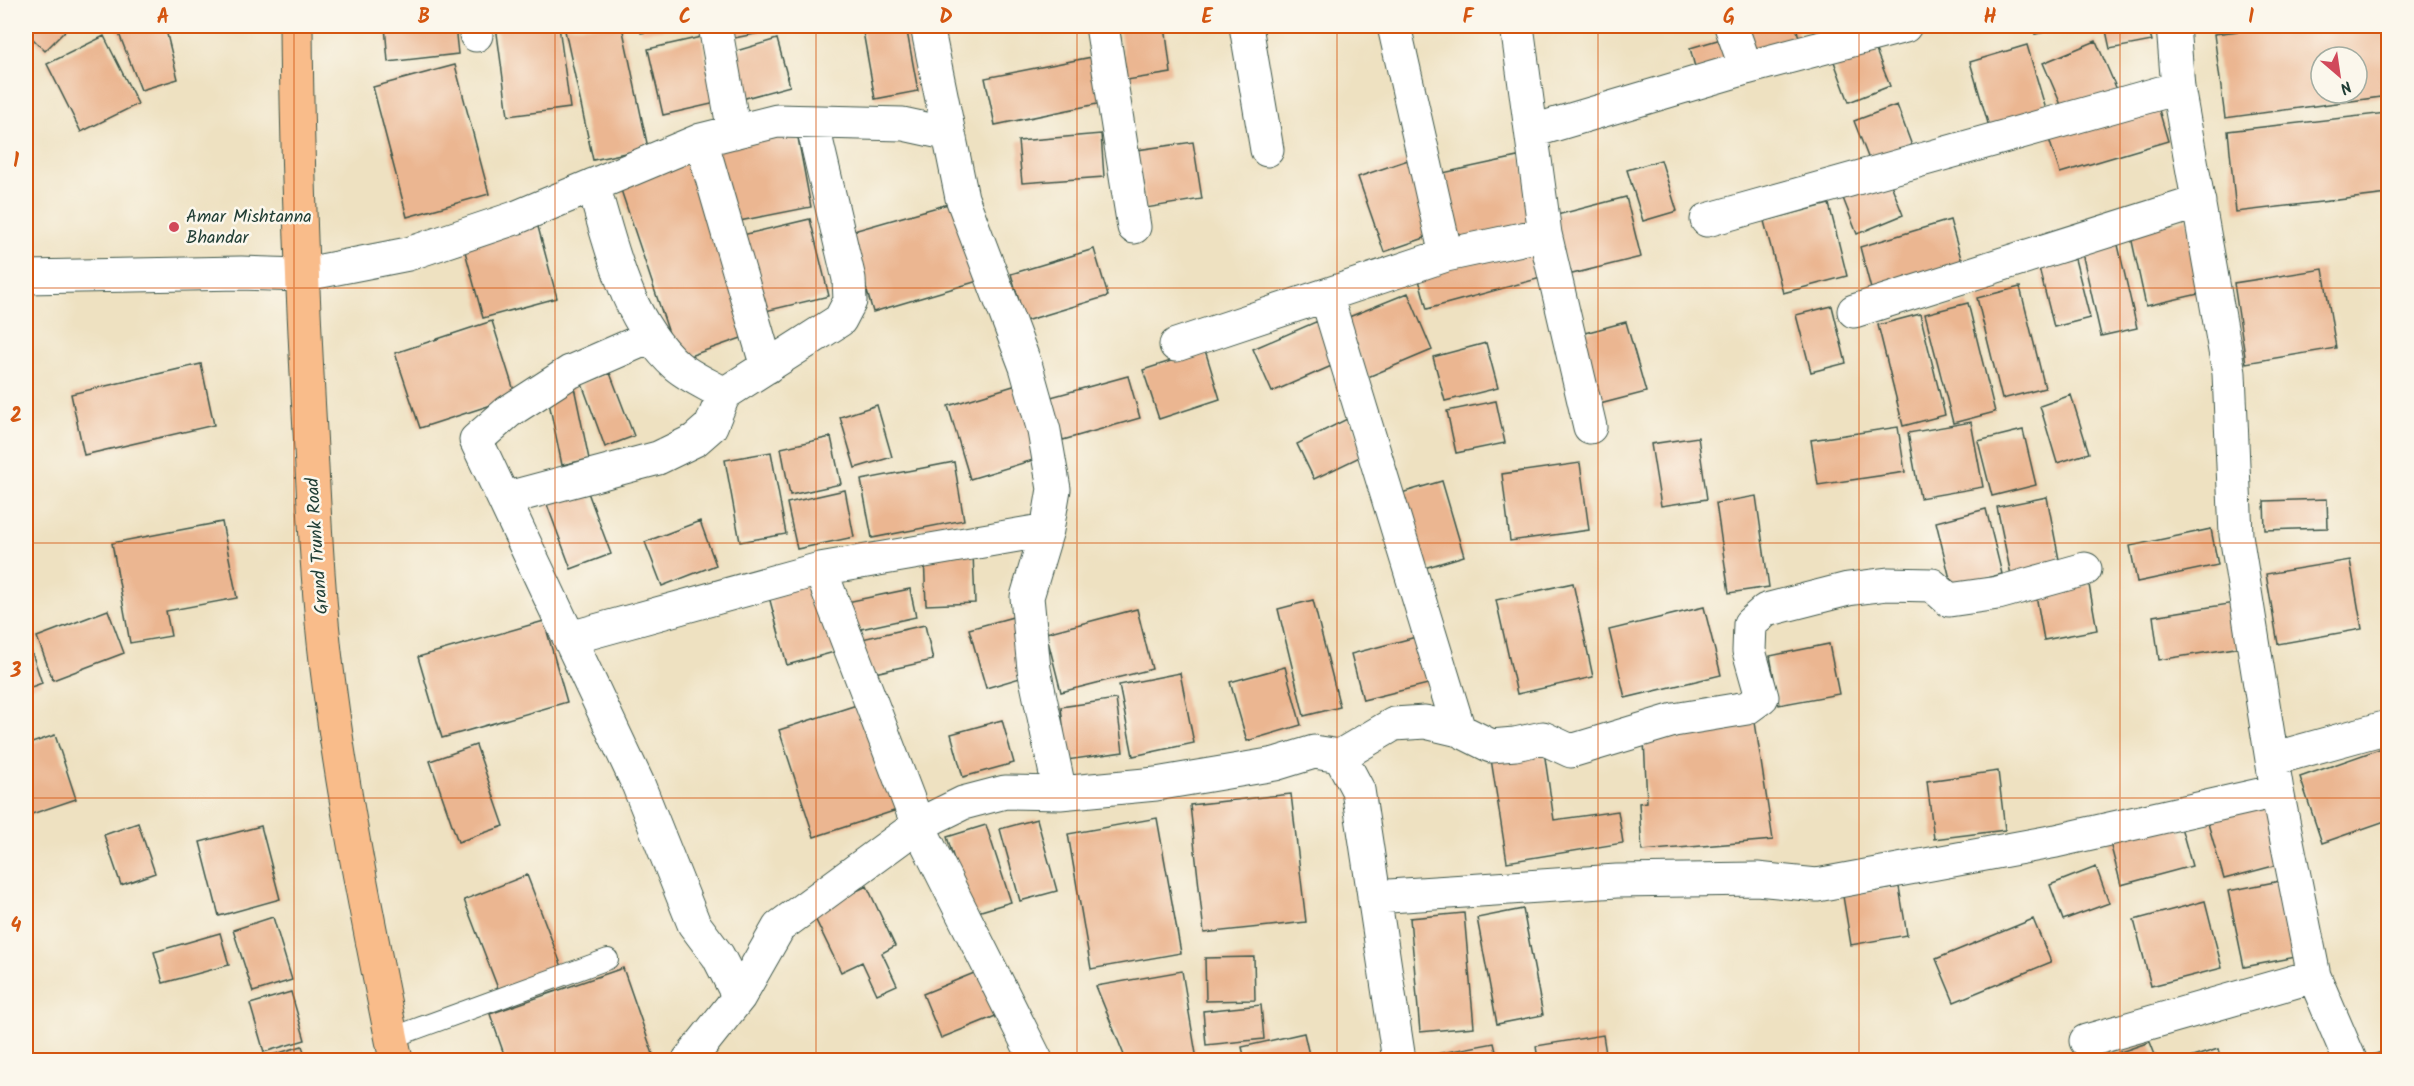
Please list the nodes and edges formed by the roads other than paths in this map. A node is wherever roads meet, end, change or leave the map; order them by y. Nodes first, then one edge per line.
1 (296, 26) edge
2 (715, 26) edge
3 (927, 26) edge
4 (1101, 26) edge
5 (1246, 26) edge
6 (1394, 26) edge
7 (1517, 26) edge
8 (1731, 26) edge
9 (1905, 26) edge
10 (2173, 26) edge
11 (1746, 68) junction
12 (2178, 88) junction
13 (812, 122) junction
14 (1533, 131) junction
15 (734, 132) junction
16 (950, 134) junction
17 (701, 140) junction
18 (1267, 150) dead end
19 (593, 185) junction
20 (2199, 202) junction
21 (1707, 220) dead end
22 (1134, 226) dead end
23 (1545, 234) junction
24 (1446, 255) junction
25 (301, 275) junction
26 (26, 277) edge
27 (1326, 295) junction
28 (1854, 311) dead end
29 (650, 337) junction
30 (1176, 345) dead end
31 (766, 367) junction
32 (724, 394) junction
33 (1590, 428) dead end
34 (504, 499) junction
35 (1047, 530) junction
36 (820, 569) junction
37 (2085, 570) dead end
38 (570, 638) junction
39 (2388, 727) edge
40 (1459, 730) junction
41 (1340, 756) junction
42 (2272, 759) junction
43 (2277, 791) junction
44 (1060, 793) junction
45 (918, 825) junction
46 (1374, 897) junction
47 (608, 959) dead end
48 (2314, 976) junction
49 (739, 998) junction
50 (2086, 1041) dead end
51 (393, 1049) edge
52 (689, 1060) edge
53 (1036, 1060) edge
54 (1399, 1060) edge
55 (2350, 1060) edge

1 - 25 main road, Grand Trunk Road
2 - 15 street
3 - 16 street
4 - 22 street
5 - 18 street
6 - 24 street
7 - 14 street
8 - 11 street
9 - 11 street
10 - 12 street
11 - 14 street
12 - 20 street
12 - 21 street
13 - 15 street
13 - 16 street
13 - 31 street
14 - 23 street
15 - 17 street
16 - 35 street
17 - 19 street
17 - 31 street
19 - 25 street
19 - 29 street
20 - 28 street
20 - 42 street
23 - 24 street
23 - 33 street
24 - 27 street
25 - 26 street
25 - 51 main road, Grand Trunk Road
27 - 30 street
27 - 40 street
29 - 32 street
29 - 34 street
31 - 32 street
32 - 34 street
34 - 38 street
35 - 36 street
35 - 44 street
36 - 38 street
36 - 45 street
37 - 40 street
38 - 49 street
39 - 42 street
40 - 41 street
41 - 44 street
41 - 46 street
42 - 43 street
43 - 46 street
43 - 48 street
44 - 45 street
45 - 49 street
45 - 53 street
46 - 54 street
47 - 51 lane
48 - 50 street
48 - 55 street
49 - 52 street

